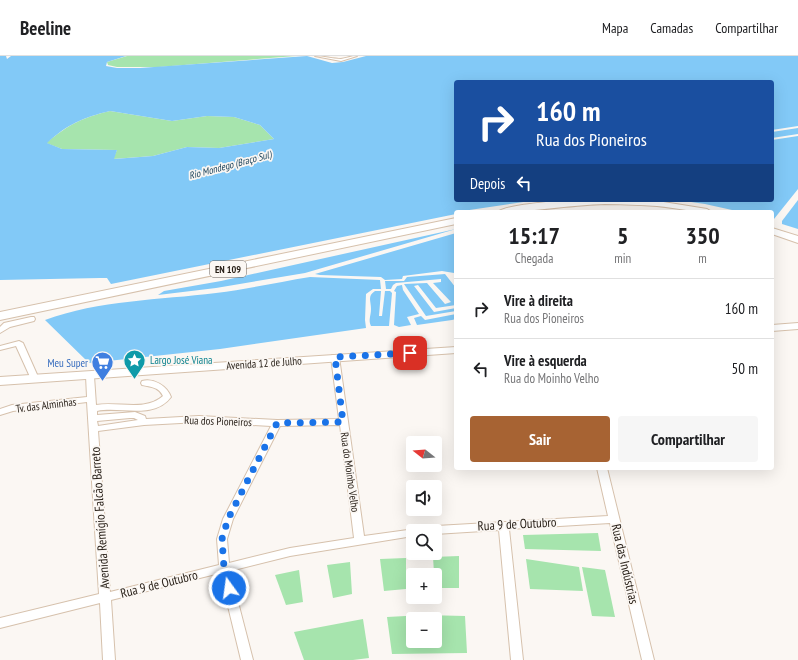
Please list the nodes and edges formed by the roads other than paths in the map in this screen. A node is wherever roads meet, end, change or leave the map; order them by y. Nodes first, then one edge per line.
1 (317, 56) edge
2 (355, 56) edge
3 (626, 202) edge
4 (626, 202) edge
5 (516, 210) edge
6 (696, 210) edge
7 (454, 221) edge
8 (774, 232) edge
9 (798, 240) edge
10 (0, 316) edge
11 (31, 319) dead end
12 (798, 326) edge
13 (774, 328) edge
14 (0, 331) edge
15 (0, 348) edge
16 (454, 350) edge
17 (335, 357) junction
18 (90, 376) junction
19 (35, 379) junction
20 (0, 380) edge
21 (145, 383) dead end
22 (92, 409) junction
23 (0, 412) edge
24 (142, 422) junction
25 (343, 422) junction
26 (277, 423) junction
27 (94, 429) junction
28 (602, 470) edge
29 (614, 519) junction
30 (504, 525) junction
31 (442, 529) edge
32 (406, 533) edge
33 (359, 539) junction
34 (224, 568) junction
35 (105, 598) junction
36 (0, 624) edge
37 (109, 660) edge
38 (247, 660) edge
39 (517, 660) edge
40 (648, 660) edge

1 - 2 street
3 - 6 main road
4 - 5 main road
7 - 10 main road, EN 109
8 - 9 main road
11 - 14 street
12 - 13 main road
15 - 19 street
16 - 17 main road, Avenida 12 de Julho
17 - 18 main road, Avenida 12 de Julho
17 - 25 street, Rua do Moinho Velho
18 - 19 main road, Avenida 12 de Julho
18 - 22 street, Avenida Remígio Falcão Barreto
19 - 20 main road, Avenida 12 de Julho
21 - 22 street
22 - 23 street, Tv. das Alminhas
22 - 24 street
22 - 27 street, Avenida Remígio Falcão Barreto
24 - 26 street, Rua dos Pioneiros
24 - 27 street, Rua dos Pioneiros
25 - 26 street, Rua dos Pioneiros
25 - 33 street, Rua do Moinho Velho
26 - 34 street
27 - 35 street, Avenida Remígio Falcão Barreto
28 - 29 street, Rua das Indústrias
29 - 30 street, Rua 9 de Outubro
29 - 40 street, Rua das Indústrias
30 - 31 street, Rua 9 de Outubro
30 - 39 street
32 - 33 street, Rua 9 de Outubro
33 - 34 street, Rua 9 de Outubro
34 - 35 street, Rua 9 de Outubro
34 - 38 street
35 - 36 street, Rua 9 de Outubro
35 - 37 street, Avenida Remígio Falcão Barreto

